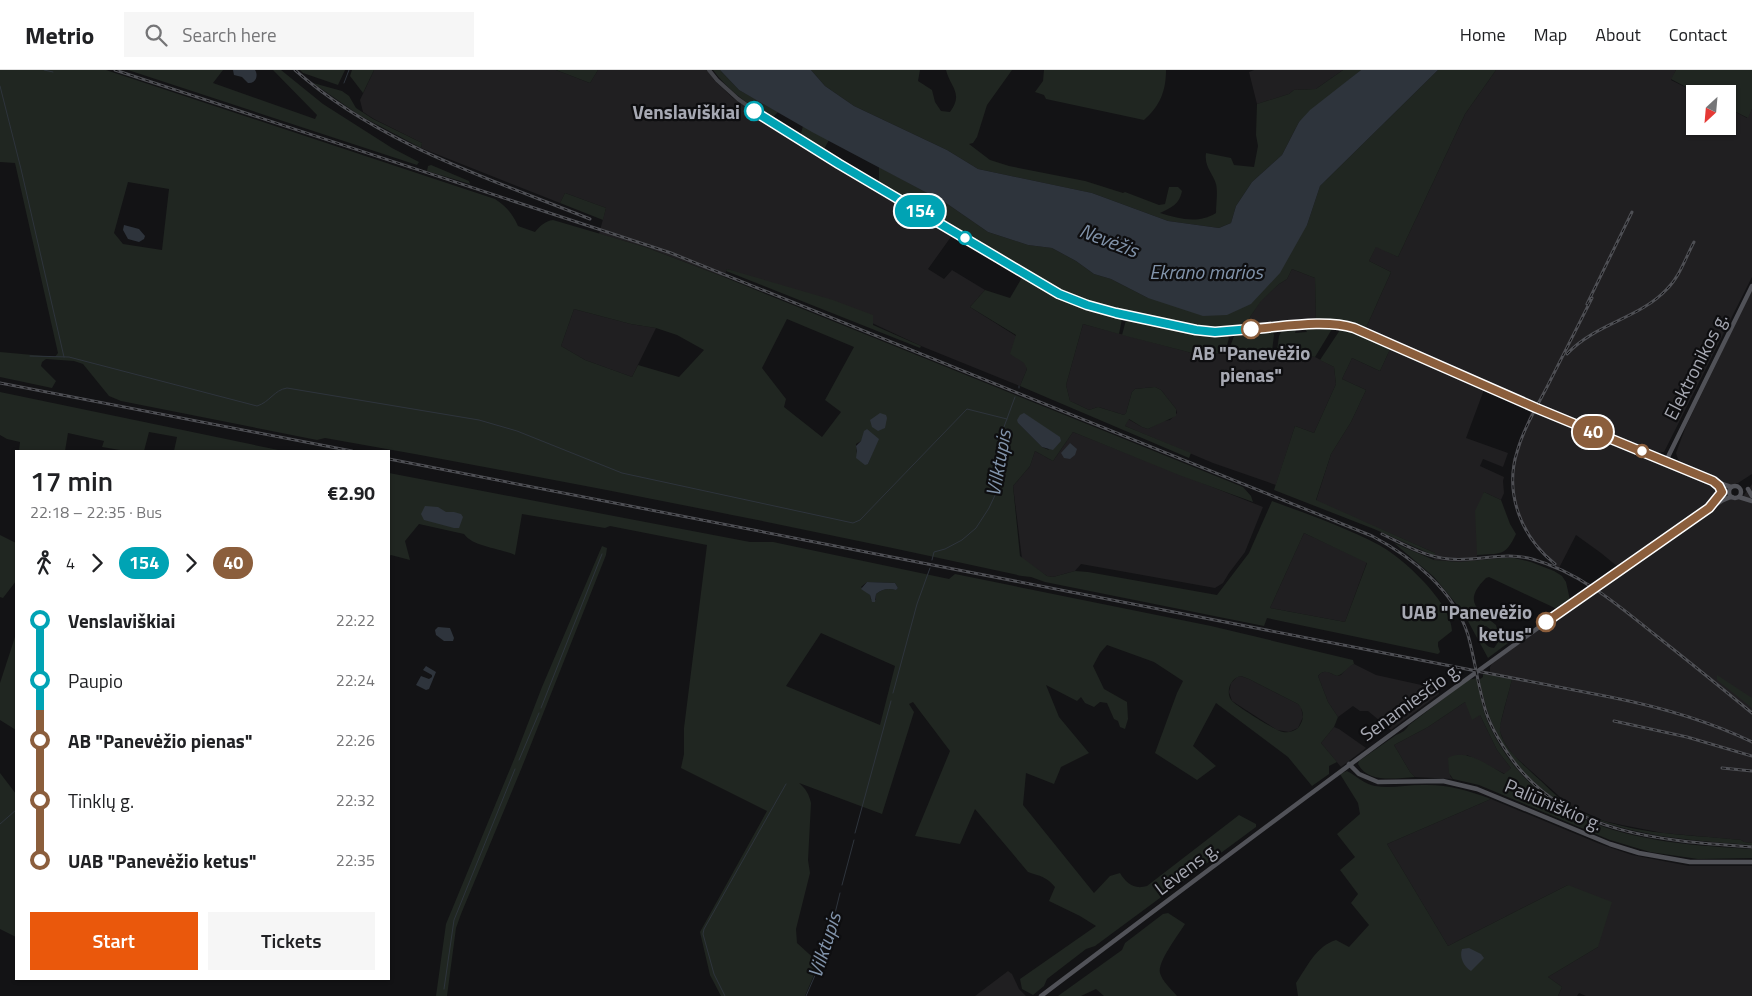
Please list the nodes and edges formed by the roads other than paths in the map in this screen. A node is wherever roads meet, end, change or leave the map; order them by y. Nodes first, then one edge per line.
1 (710, 70) edge
2 (1752, 286) edge
3 (1666, 461) junction
4 (1713, 481) junction
5 (1719, 486) junction
6 (1748, 489) dead end
7 (1730, 490) junction
8 (1740, 494) junction
9 (1732, 497) junction
10 (1752, 499) edge
11 (1711, 506) junction
12 (1349, 764) junction
13 (1752, 862) edge
14 (1041, 996) edge

1 - 3 main road
2 - 3 main road, Elektronikos g.
3 - 4 main road
4 - 5 main road
4 - 7 main road
5 - 7 main road
5 - 11 main road, Senamiesčio g.
6 - 10 main road
7 - 8 main road
7 - 9 main road
7 - 11 main road, Senamiesčio g.
8 - 9 main road, Senamiesčio g.
8 - 10 main road
9 - 11 main road, Senamiesčio g.
11 - 12 main road, Senamiesčio g.
12 - 13 main road, Paliūniškio g.
12 - 14 main road, Lėvens g.

